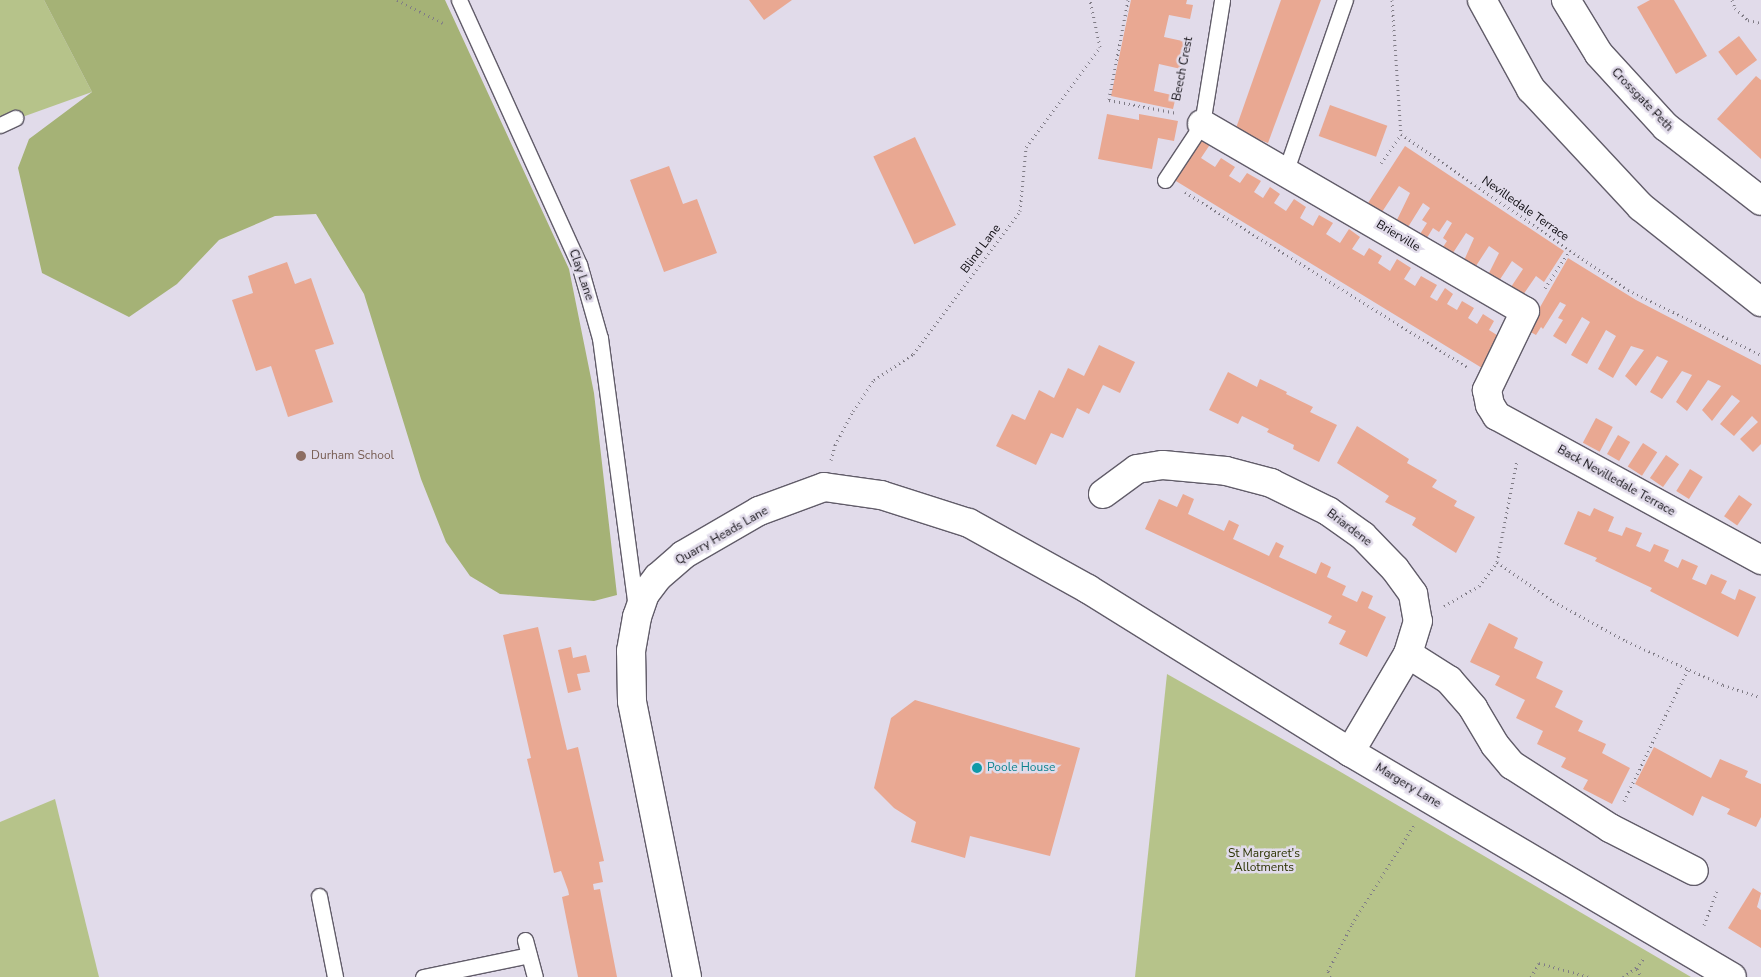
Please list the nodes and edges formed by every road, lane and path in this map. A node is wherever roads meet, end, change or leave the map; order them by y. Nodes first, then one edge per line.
1 (397, 0) edge
2 (459, 0) edge
3 (1090, 0) edge
4 (1128, 0) edge
5 (1222, 0) edge
6 (1346, 0) edge
7 (1392, 0) edge
8 (1482, 0) edge
9 (1566, 0) edge
10 (1732, 0) edge
11 (1761, 22) edge
12 (478, 40) junction
13 (15, 118) dead end
14 (1193, 119) junction
15 (0, 125) edge
16 (1401, 134) junction
17 (1381, 164) dead end
18 (1286, 170) junction
19 (1165, 180) joint
20 (1761, 202) edge
21 (1570, 250) junction
22 (1761, 302) edge
23 (1525, 311) junction
24 (1761, 355) edge
25 (1489, 385) junction
26 (1517, 459) dead end
27 (824, 487) junction
28 (1104, 494) dead end
29 (1761, 560) edge
30 (1497, 562) junction
31 (1088, 589) joint
32 (637, 617) junction
33 (1418, 621) junction
34 (1408, 654) junction
35 (1688, 669) junction
36 (1761, 697) edge
37 (1350, 752) junction
38 (1429, 799) junction
39 (1610, 828) junction
40 (1694, 871) joint
41 (319, 896) dead end
42 (525, 940) dead end
43 (1692, 954) junction
44 (530, 955) junction
45 (1636, 968) dead end
46 (335, 977) edge
47 (423, 977) edge
48 (535, 977) edge
49 (687, 977) edge
50 (1330, 977) edge
51 (1531, 977) edge
52 (1590, 977) edge
53 (1641, 977) edge
54 (1732, 977) edge

1 - 12 path
2 - 12 lane, Clay Lane
3 - 27 path, Blind Lane
4 - 14 path, Beech Crest
5 - 14 lane
6 - 18 lane
7 - 16 path
8 - 22 main road
9 - 20 main road, Crossgate Peth
10 - 11 path
12 - 32 lane, Clay Lane
13 - 15 lane
14 - 18 main road, Brierville
14 - 19 lane
16 - 17 path
16 - 21 path, Nevilledale Terrace
18 - 23 main road, Brierville
19 - 25 path
21 - 23 path
21 - 24 path, Nevilledale Terrace
23 - 25 main road
25 - 29 main road, Back Nevilledale Terrace
26 - 30 path
27 - 31 main road, Quarry Heads Lane
27 - 32 main road, Quarry Heads Lane
28 - 33 main road, Briardene
30 - 33 path
30 - 35 path
31 - 37 main road, Margery Lane
32 - 49 main road, Quarry Heads Lane
33 - 34 main road, Briardene
34 - 37 main road, Briardene
34 - 39 main road
35 - 36 path
35 - 39 path
37 - 38 main road, Margery Lane
38 - 43 main road, Margery Lane
38 - 50 path
39 - 40 main road
40 - 43 path
41 - 46 lane
42 - 44 lane
43 - 54 main road, Margery Lane
44 - 47 lane
44 - 48 lane
45 - 53 path
51 - 52 path

